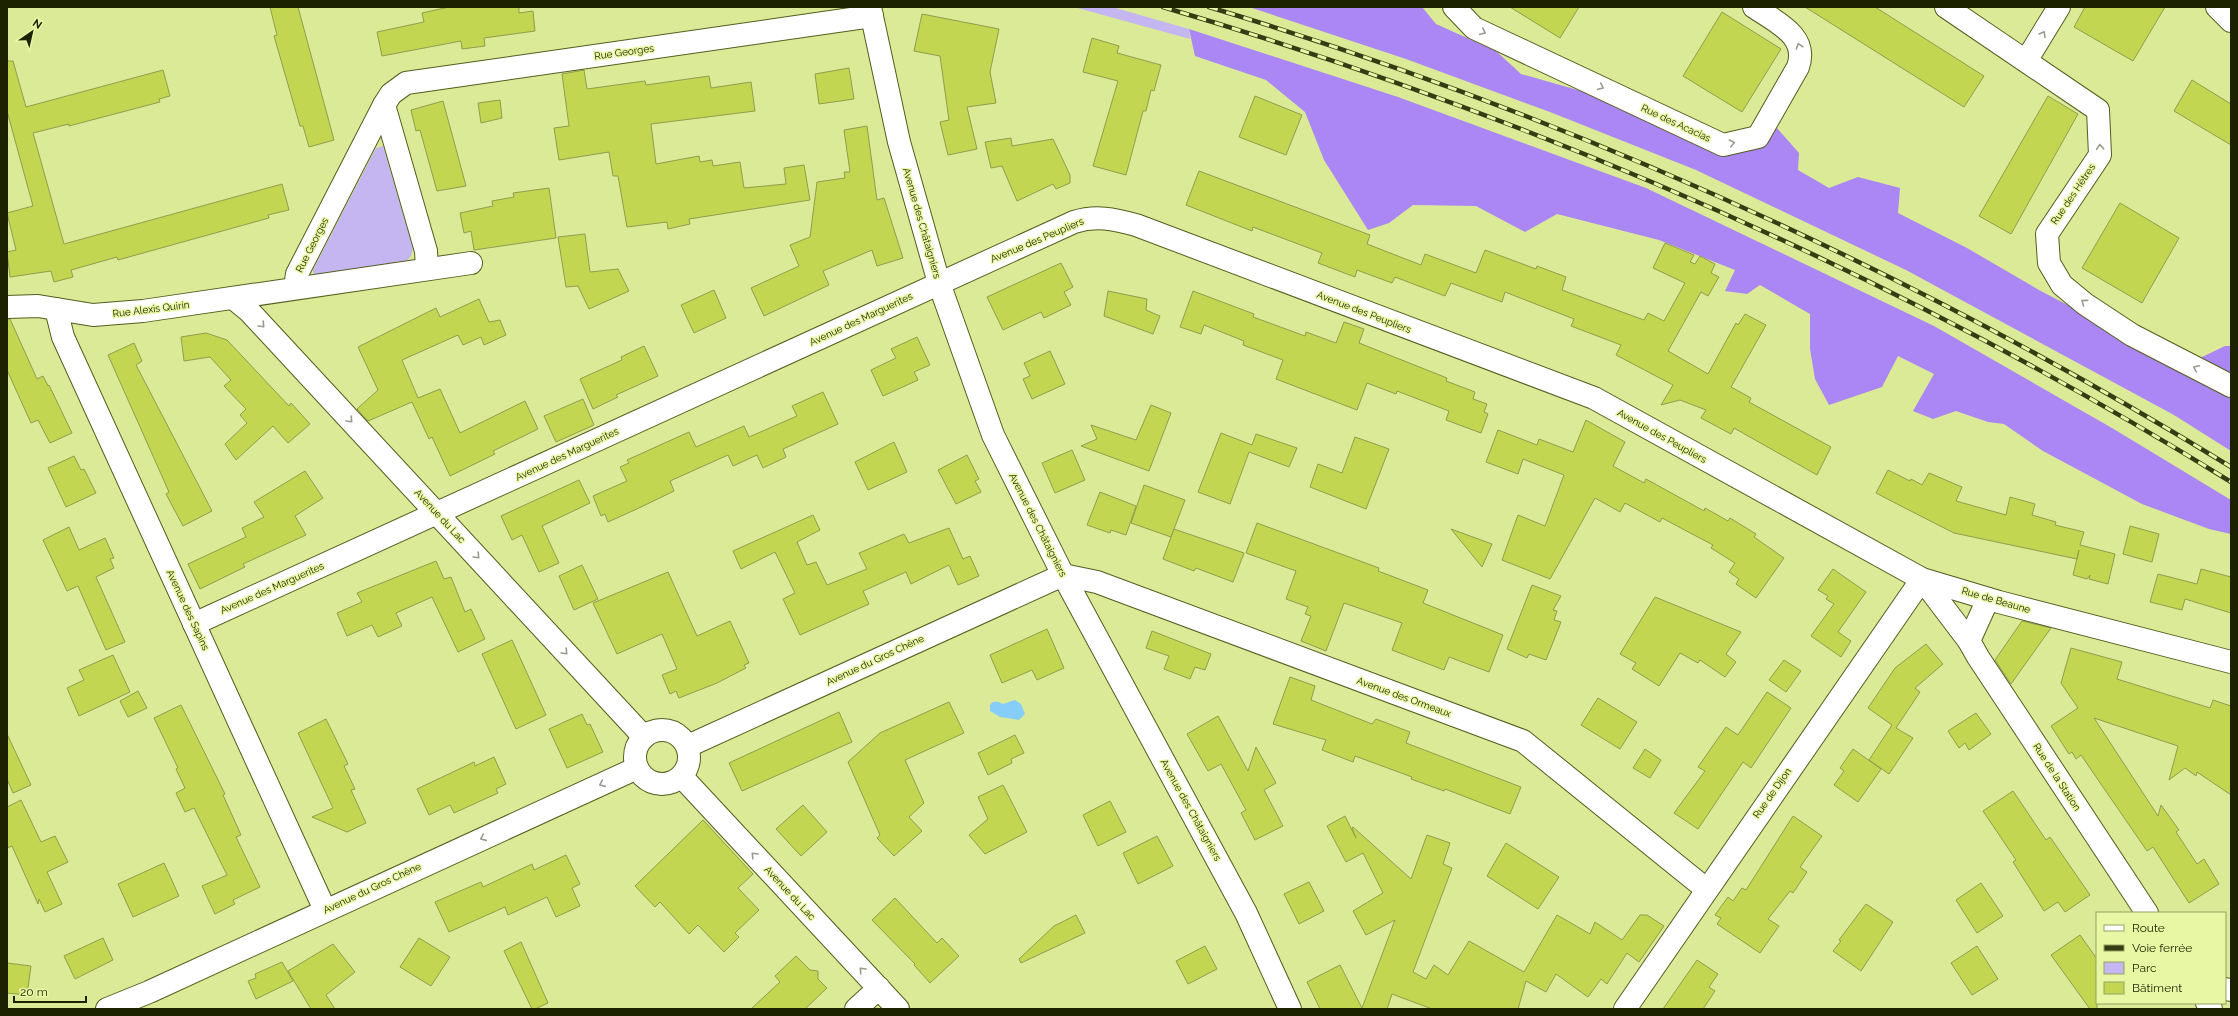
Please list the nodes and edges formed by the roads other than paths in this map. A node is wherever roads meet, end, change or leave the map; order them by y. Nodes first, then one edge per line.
1 (1454, 7) edge
2 (1754, 7) edge
3 (1946, 7) edge
4 (2059, 7) edge
5 (2216, 7) edge
6 (871, 12) edge
7 (2231, 21) edge
8 (2026, 61) junction
9 (384, 105) junction
10 (471, 263) dead end
11 (427, 269) junction
12 (939, 283) junction
13 (295, 288) junction
14 (233, 298) junction
15 (7, 307) edge
16 (56, 309) junction
17 (2231, 386) edge
18 (1778, 498) joint
19 (438, 514) junction
20 (1063, 575) junction
21 (1922, 579) junction
22 (1988, 598) junction
23 (194, 624) junction
24 (1969, 640) junction
25 (2231, 662) edge
26 (644, 737) junction
27 (688, 746) junction
28 (637, 768) junction
29 (682, 777) junction
30 (1706, 889) junction
31 (325, 910) junction
32 (2146, 912) edge
33 (878, 988) junction
34 (107, 1009) edge
35 (856, 1009) edge
36 (898, 1009) edge
37 (1290, 1009) edge
38 (1625, 1009) edge

1 -> 2 street, Rue des Acacias
3 - 8 street, Rue des Hêtres
8 -> 4 street
5 - 7 street
6 - 9 street, Rue Georges
6 - 12 street, Avenue des Châtaigniers
17 -> 8 street, Rue des Hêtres
9 - 11 street
9 - 13 street, Rue Georges
10 - 11 street, Rue Georges
11 - 13 street, Rue Georges
12 - 18 street, Avenue des Peupliers
12 - 19 street, Avenue des Marguerites
12 - 20 street, Avenue des Châtaigniers
13 - 14 street, Rue Alexis Quirin
14 - 16 street, Rue Alexis Quirin
14 -> 19 street, Avenue du Lac
15 - 16 street, Rue Alexis Quirin
16 - 23 street, Avenue des Sapins
18 - 21 street, Rue de Beaune
19 - 23 street, Avenue des Marguerites
19 -> 26 street, Avenue du Lac
20 - 27 street, Avenue du Gros Chêne
20 - 30 street, Avenue des Ormeaux
20 - 37 street, Avenue des Châtaigniers
21 - 22 street, Rue de Beaune
21 - 24 street, Rue de la Station
21 - 30 street, Rue de Dijon
22 - 24 street
22 - 25 street, Rue de Beaune
23 - 31 street, Avenue des Sapins
24 - 32 street, Rue de la Station
26 - 27 street
26 - 28 street
27 - 29 street
28 - 29 street
28 -> 31 street, Avenue du Gros Chêne
33 -> 29 street, Avenue du Lac
30 - 38 street, Rue de Dijon
31 - 34 street, Avenue du Gros Chêne
33 - 35 street
33 - 36 street, Avenue du Lac

